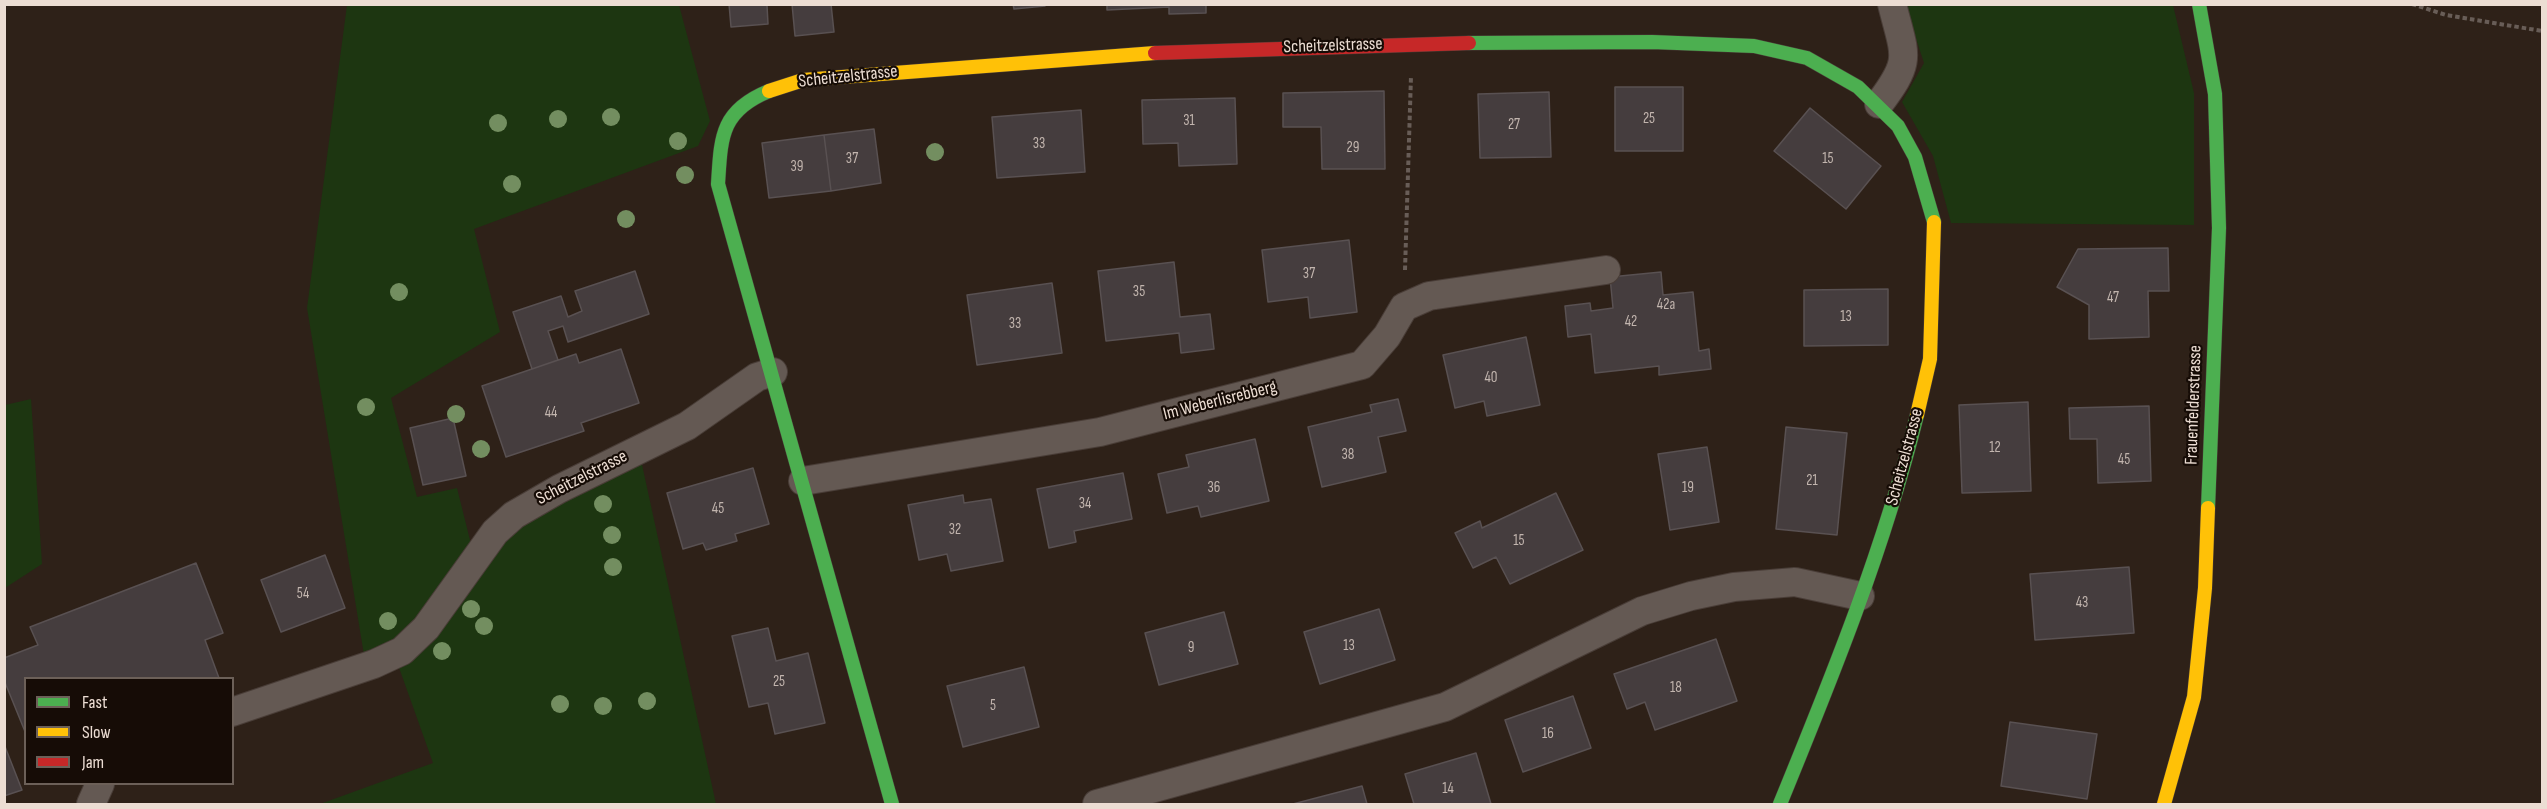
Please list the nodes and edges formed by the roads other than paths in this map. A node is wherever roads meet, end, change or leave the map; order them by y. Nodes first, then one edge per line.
1 (1892, 4) edge
2 (2199, 4) edge
3 (1879, 104) junction
4 (1606, 270) dead end
5 (772, 372) junction
6 (803, 481) junction
7 (1860, 596) junction
8 (234, 711) edge
9 (98, 785) edge
10 (91, 804) edge
11 (892, 804) edge
12 (1096, 804) edge
13 (1780, 804) edge
14 (2164, 804) edge

1 - 3 street
2 - 14 street, Frauenfelderstrasse
3 - 5 street, Scheitzelstrasse
3 - 7 street, Scheitzelstrasse
4 - 6 street, Im Weberlisrebberg
5 - 6 street
5 - 8 street, Scheitzelstrasse
6 - 11 street
7 - 12 street
7 - 13 street, Scheitzelstrasse
9 - 10 street

